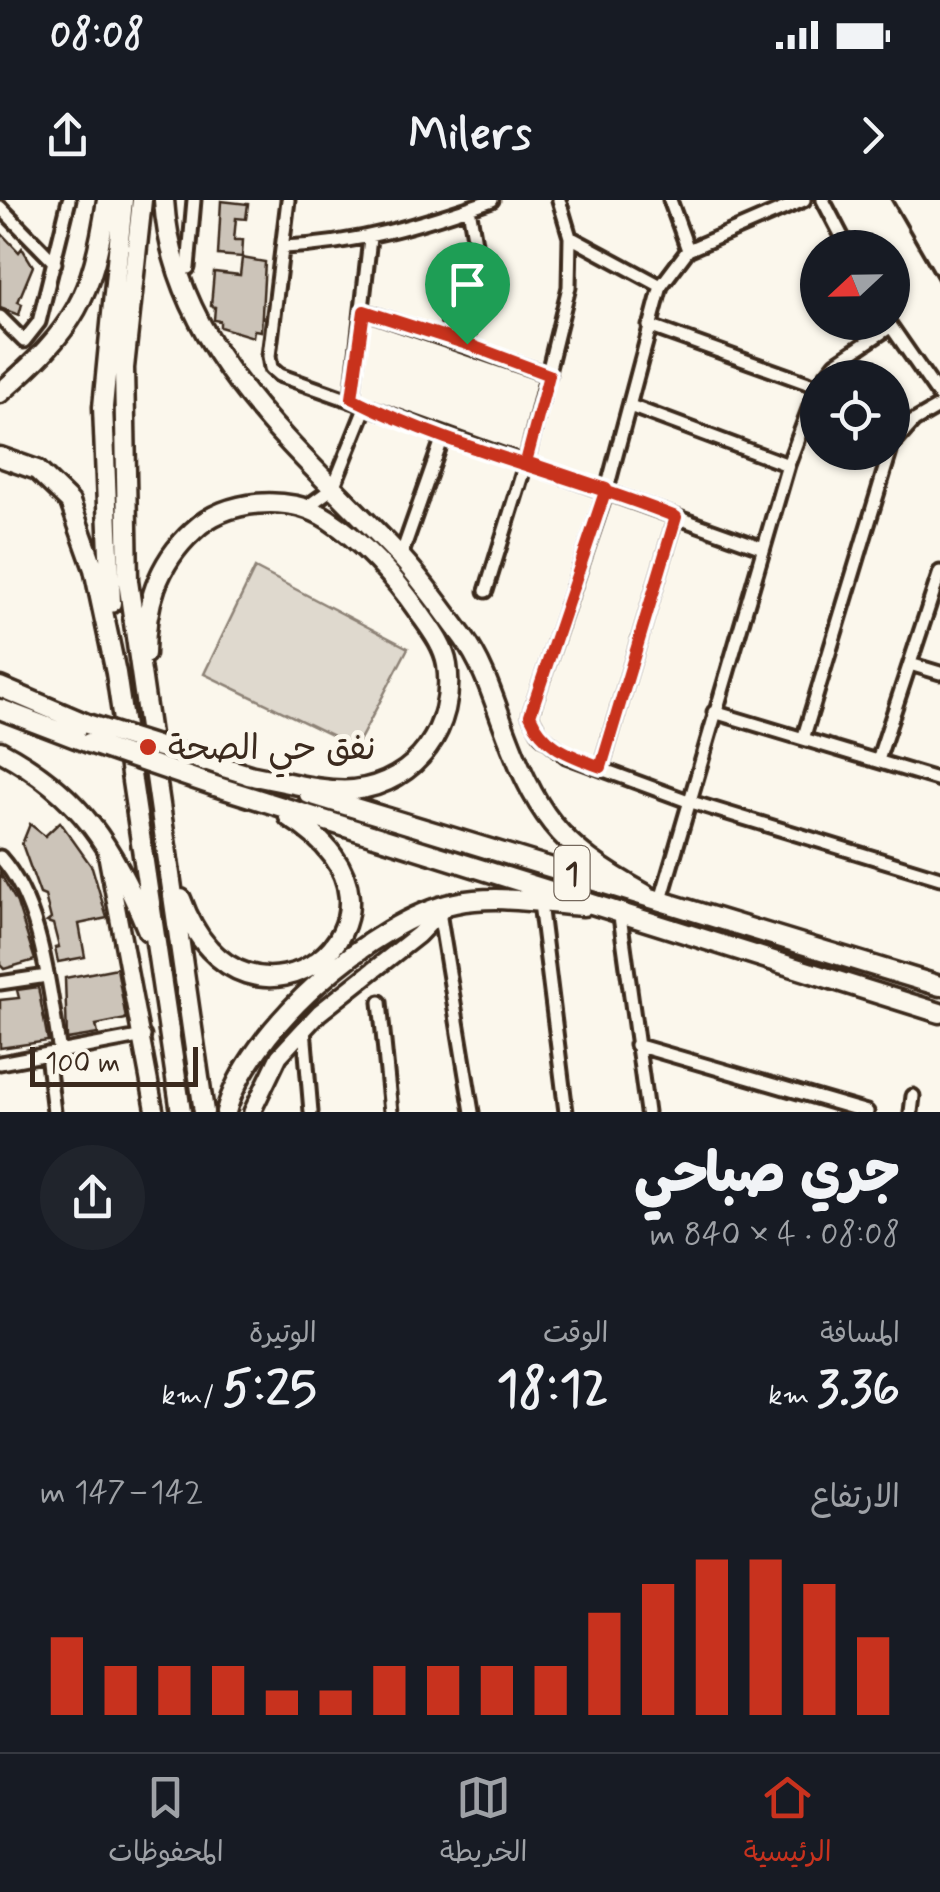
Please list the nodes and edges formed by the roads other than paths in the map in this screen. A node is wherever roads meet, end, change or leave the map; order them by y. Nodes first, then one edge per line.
1 (69, 200) edge
2 (107, 200) edge
3 (123, 200) edge
4 (142, 200) edge
5 (164, 200) edge
6 (194, 200) edge
7 (288, 200) edge
8 (492, 200) edge
9 (559, 200) edge
10 (670, 200) edge
11 (804, 200) edge
12 (822, 200) edge
13 (0, 207) edge
14 (469, 208) junction
15 (838, 230) edge
16 (570, 237) junction
17 (370, 238) junction
18 (284, 247) junction
19 (688, 250) junction
20 (56, 263) junction
21 (188, 268) dead end
22 (661, 286) junction
23 (364, 311) junction
24 (0, 317) edge
25 (649, 326) junction
26 (868, 340) edge
27 (900, 340) edge
28 (467, 344) junction
29 (840, 360) edge
30 (549, 375) junction
31 (800, 379) edge
32 (0, 392) edge
33 (940, 397) edge
34 (352, 398) junction
35 (366, 406) junction
36 (630, 406) junction
37 (940, 406) edge
38 (910, 426) edge
39 (800, 432) edge
40 (443, 437) junction
41 (0, 457) edge
42 (526, 462) junction
43 (788, 465) junction
44 (885, 470) edge
45 (333, 488) junction
46 (606, 489) junction
47 (304, 509) junction
48 (676, 517) junction
49 (763, 548) junction
50 (401, 556) junction
51 (940, 572) edge
52 (486, 591) dead end
53 (910, 664) junction
54 (116, 673) junction
55 (940, 673) edge
56 (0, 679) edge
57 (0, 687) edge
58 (30, 698) junction
59 (0, 709) edge
60 (714, 712) junction
61 (145, 715) junction
62 (88, 733) junction
63 (804, 736) junction
64 (0, 751) edge
65 (878, 760) junction
66 (601, 767) junction
67 (248, 774) junction
68 (940, 780) edge
69 (688, 801) junction
70 (268, 804) junction
71 (100, 833) junction
72 (164, 838) junction
73 (0, 857) edge
74 (940, 878) edge
75 (653, 897) junction
76 (540, 903) junction
77 (443, 908) junction
78 (619, 909) junction
79 (158, 960) junction
80 (47, 976) junction
81 (0, 984) edge
82 (940, 986) edge
83 (380, 1002) dead end
84 (940, 1012) edge
85 (304, 1029) junction
86 (144, 1036) junction
87 (636, 1045) junction
88 (53, 1053) junction
89 (0, 1063) edge
90 (913, 1096) dead end
91 (822, 1106) edge
92 (54, 1112) edge
93 (155, 1112) edge
94 (181, 1112) edge
95 (204, 1112) edge
96 (226, 1112) edge
97 (252, 1112) edge
98 (311, 1112) edge
99 (391, 1112) edge
100 (472, 1112) edge
101 (566, 1112) edge
102 (647, 1112) edge
103 (867, 1112) edge
104 (911, 1112) edge

1 - 20 street
2 - 32 highway
3 - 54 highway
4 - 61 highway
5 - 45 highway
6 - 21 street
7 - 18 street
8 - 14 street
9 - 16 street
10 - 19 street
11 - 19 street
12 - 15 street
13 - 20 street
14 - 17 street
14 - 28 street
16 - 22 street
16 - 30 street
17 - 18 street
17 - 23 street
18 - 34 street
19 - 22 street
20 - 24 street
22 - 25 street
23 - 28 street
23 - 34 street
25 - 31 street
25 - 36 street
26 - 29 street
27 - 33 street
28 - 30 street
30 - 42 street
34 - 35 street
35 - 40 street
35 - 45 street
36 - 43 street
36 - 46 street
37 - 38 street
39 - 43 street
40 - 42 street
40 - 50 street
41 - 54 highway
42 - 46 street
42 - 52 street
43 - 49 street
44 - 63 street
45 - 47 street
45 - 50 highway
46 - 48 street
46 - 66 street
47 - 61 highway
47 - 67 highway
48 - 49 street
48 - 66 street
49 - 60 street
50 - 75 highway
51 - 53 street
53 - 55 street
53 - 65 street
54 - 79 highway
56 - 58 highway
57 - 58 highway
58 - 62 highway, 1
59 - 62 highway
60 - 63 street
60 - 69 street
61 - 72 highway
62 - 67 highway, 1, bridge
62 - 70 highway, bridge
63 - 65 street
64 - 71 highway
65 - 68 street
66 - 69 street
67 - 75 highway, 1
69 - 74 street
69 - 75 street
70 - 72 highway
70 - 78 highway
71 - 79 highway
71 - 86 main road
72 - 95 highway
73 - 80 street
75 - 82 highway, 1
76 - 77 highway
76 - 78 highway
76 - 101 street
77 - 85 main road
77 - 96 highway
77 - 100 street
78 - 84 highway, 1
78 - 87 street
79 - 94 highway
80 - 81 street
80 - 88 street
83 - 99 street
85 - 97 main road
85 - 98 street
86 - 88 street
86 - 93 main road
87 - 91 street
87 - 102 street
88 - 89 street
88 - 92 street
90 - 104 street
91 - 103 street

